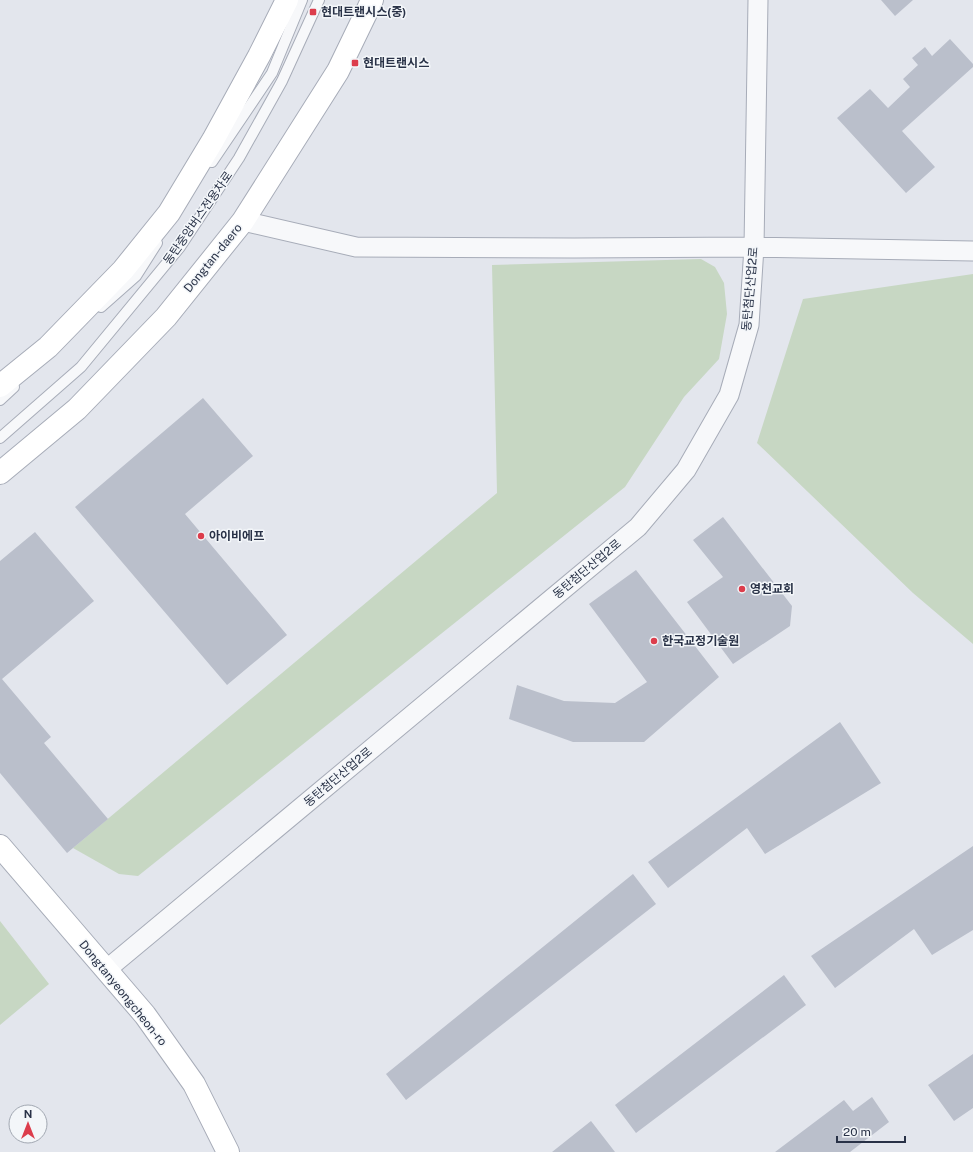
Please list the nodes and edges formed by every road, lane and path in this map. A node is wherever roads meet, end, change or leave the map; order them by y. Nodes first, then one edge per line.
1 (287, 0) edge
2 (302, 0) edge
3 (319, 0) edge
4 (372, 0) edge
5 (758, 0) edge
6 (243, 221) junction
7 (754, 246) junction
8 (973, 251) edge
9 (0, 386) edge
10 (0, 400) edge
11 (0, 438) edge
12 (0, 473) edge
13 (0, 846) edge
14 (106, 970) junction
15 (228, 1152) edge

1 - 9 main road
2 - 10 lane
3 - 11 lane, 동탄중앙버스전용차로
4 - 6 main road, Dongtan-daero
5 - 7 street, 동탄첨단산업2로
6 - 7 street
6 - 12 main road, Dongtan-daero
7 - 8 street
7 - 14 street, 동탄첨단산업2로
13 - 14 main road, Dongtanyeongcheon-ro
14 - 15 main road, Dongtanyeongcheon-ro

